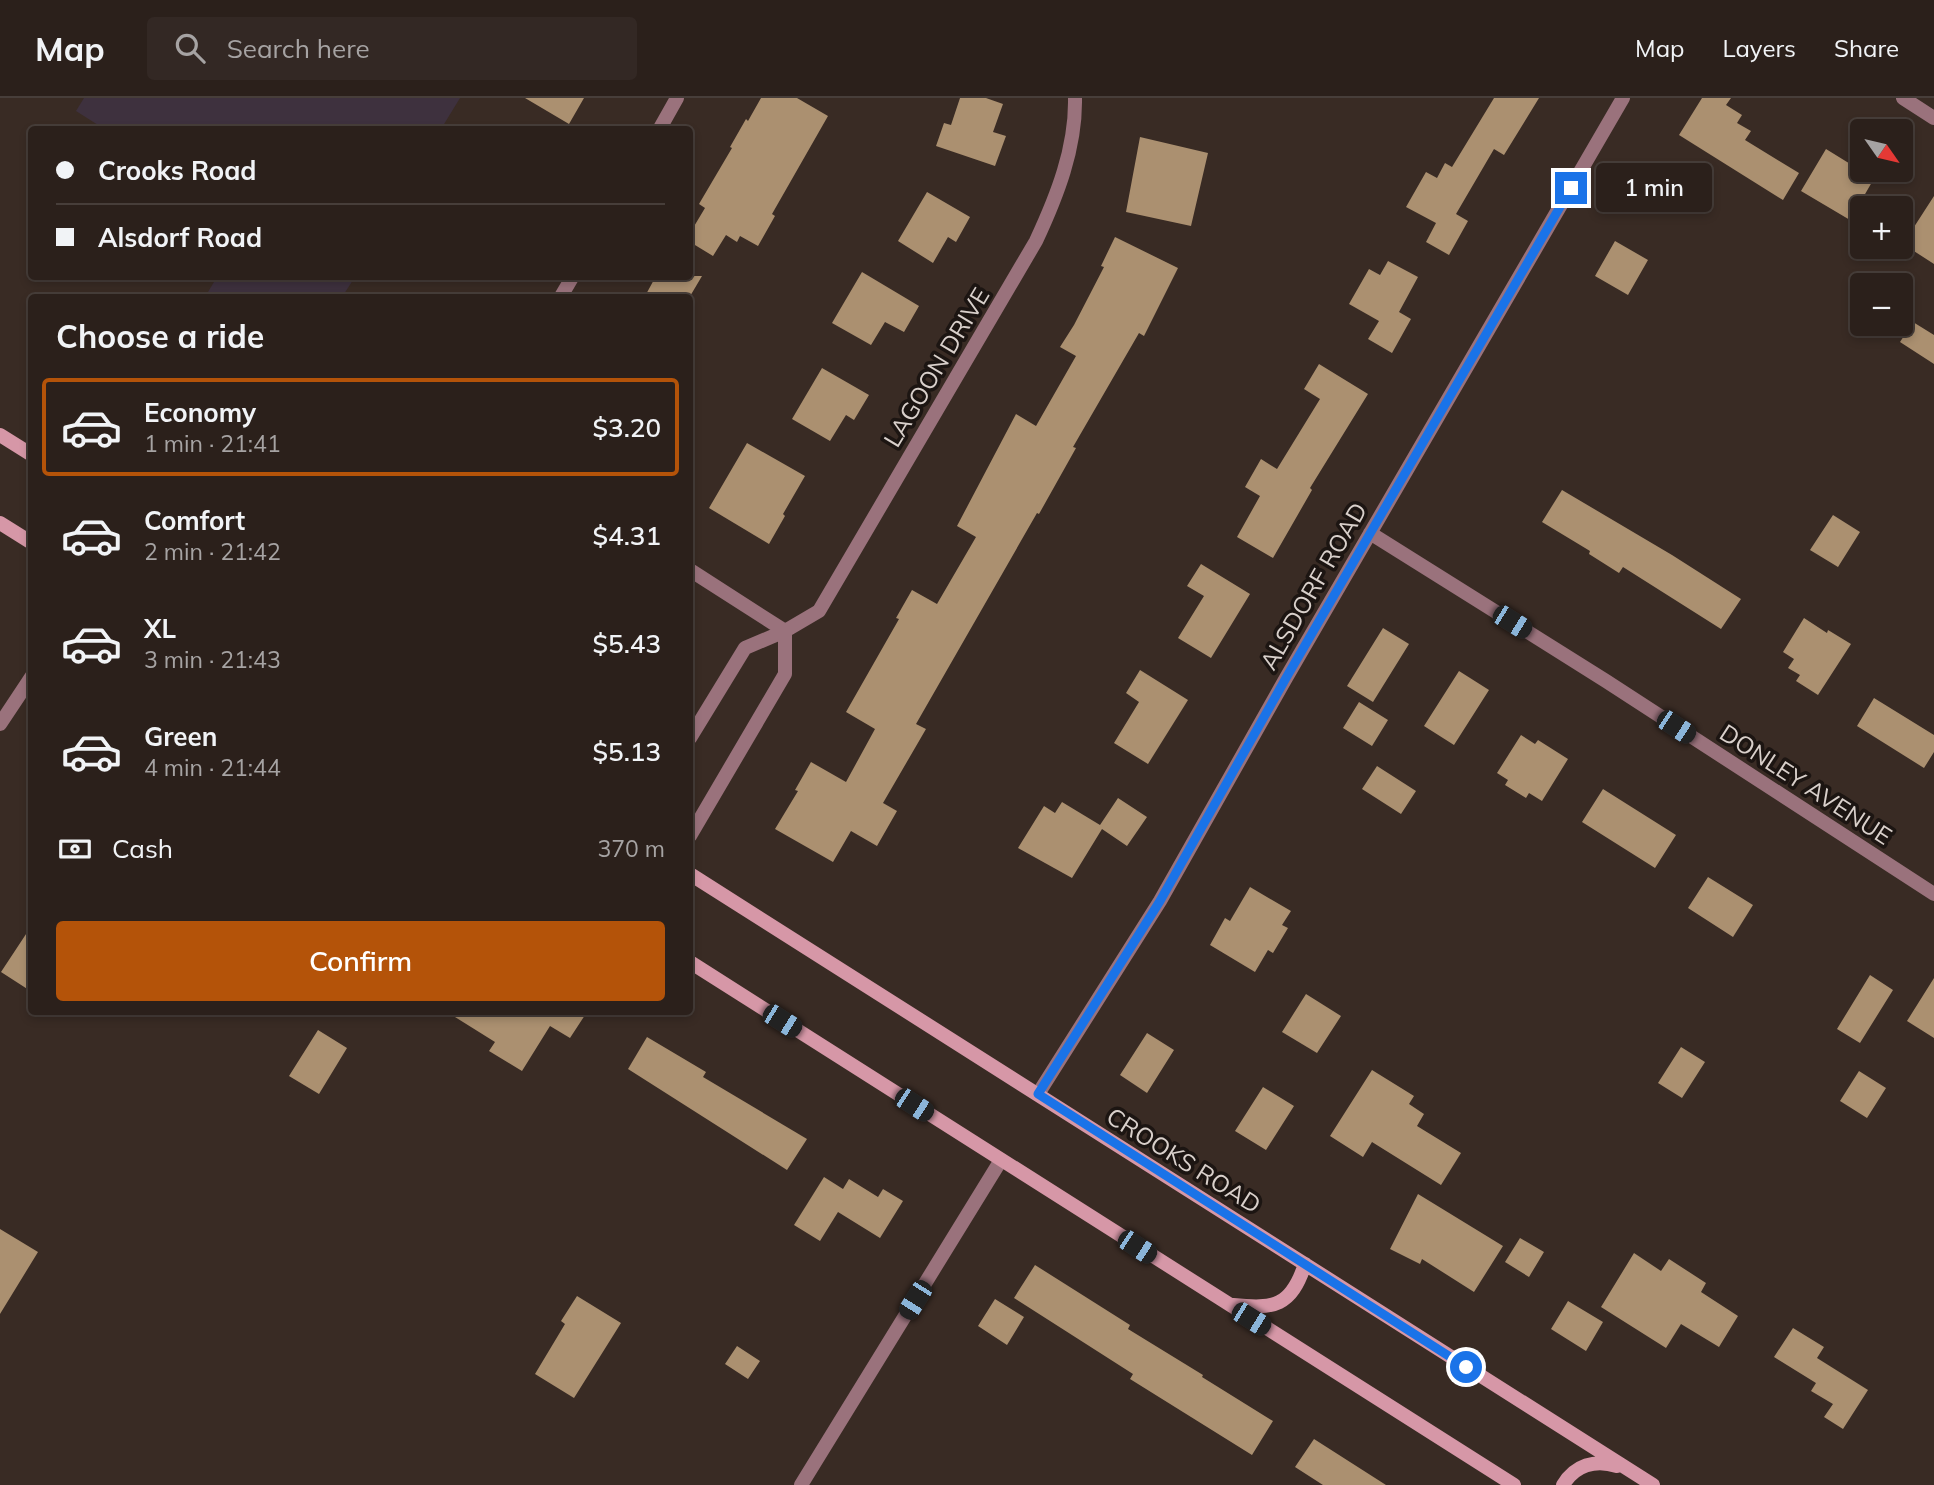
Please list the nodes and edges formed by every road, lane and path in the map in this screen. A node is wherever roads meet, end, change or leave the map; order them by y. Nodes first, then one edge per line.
1 (677, 98) edge
2 (1075, 98) edge
3 (1623, 98) edge
4 (1903, 98) edge
5 (1934, 118) edge
6 (661, 126) edge
7 (0, 435) edge
8 (28, 452) edge
9 (0, 523) edge
10 (1370, 533) junction
11 (28, 540) edge
12 (693, 572) edge
13 (785, 631) junction
14 (28, 682) edge
15 (0, 723) edge
16 (693, 733) edge
17 (693, 831) edge
18 (693, 876) edge
19 (1934, 894) edge
20 (693, 963) edge
21 (1038, 1094) junction
22 (1000, 1160) junction
23 (1305, 1264) junction
24 (1228, 1305) junction
25 (1629, 1469) junction
26 (801, 1485) edge
27 (1514, 1485) edge
28 (1563, 1485) edge
29 (1653, 1485) edge

1 - 6 street
2 - 13 street, LAGOON DRIVE
3 - 10 street, ALSDORF ROAD
4 - 5 street
7 - 8 main road
9 - 11 main road
10 - 19 street, DONLEY AVENUE
10 - 21 street, ALSDORF ROAD
12 - 13 street
13 - 16 street, LAGOON DRIVE
13 - 17 street
14 - 15 street
18 - 21 main road, CROOKS ROAD
20 - 22 main road
21 - 23 main road, CROOKS ROAD
22 - 24 main road
22 - 26 street
23 - 24 main road
23 - 25 main road, CROOKS ROAD
24 - 27 main road
25 - 28 main road
25 - 29 main road, CROOKS ROAD

